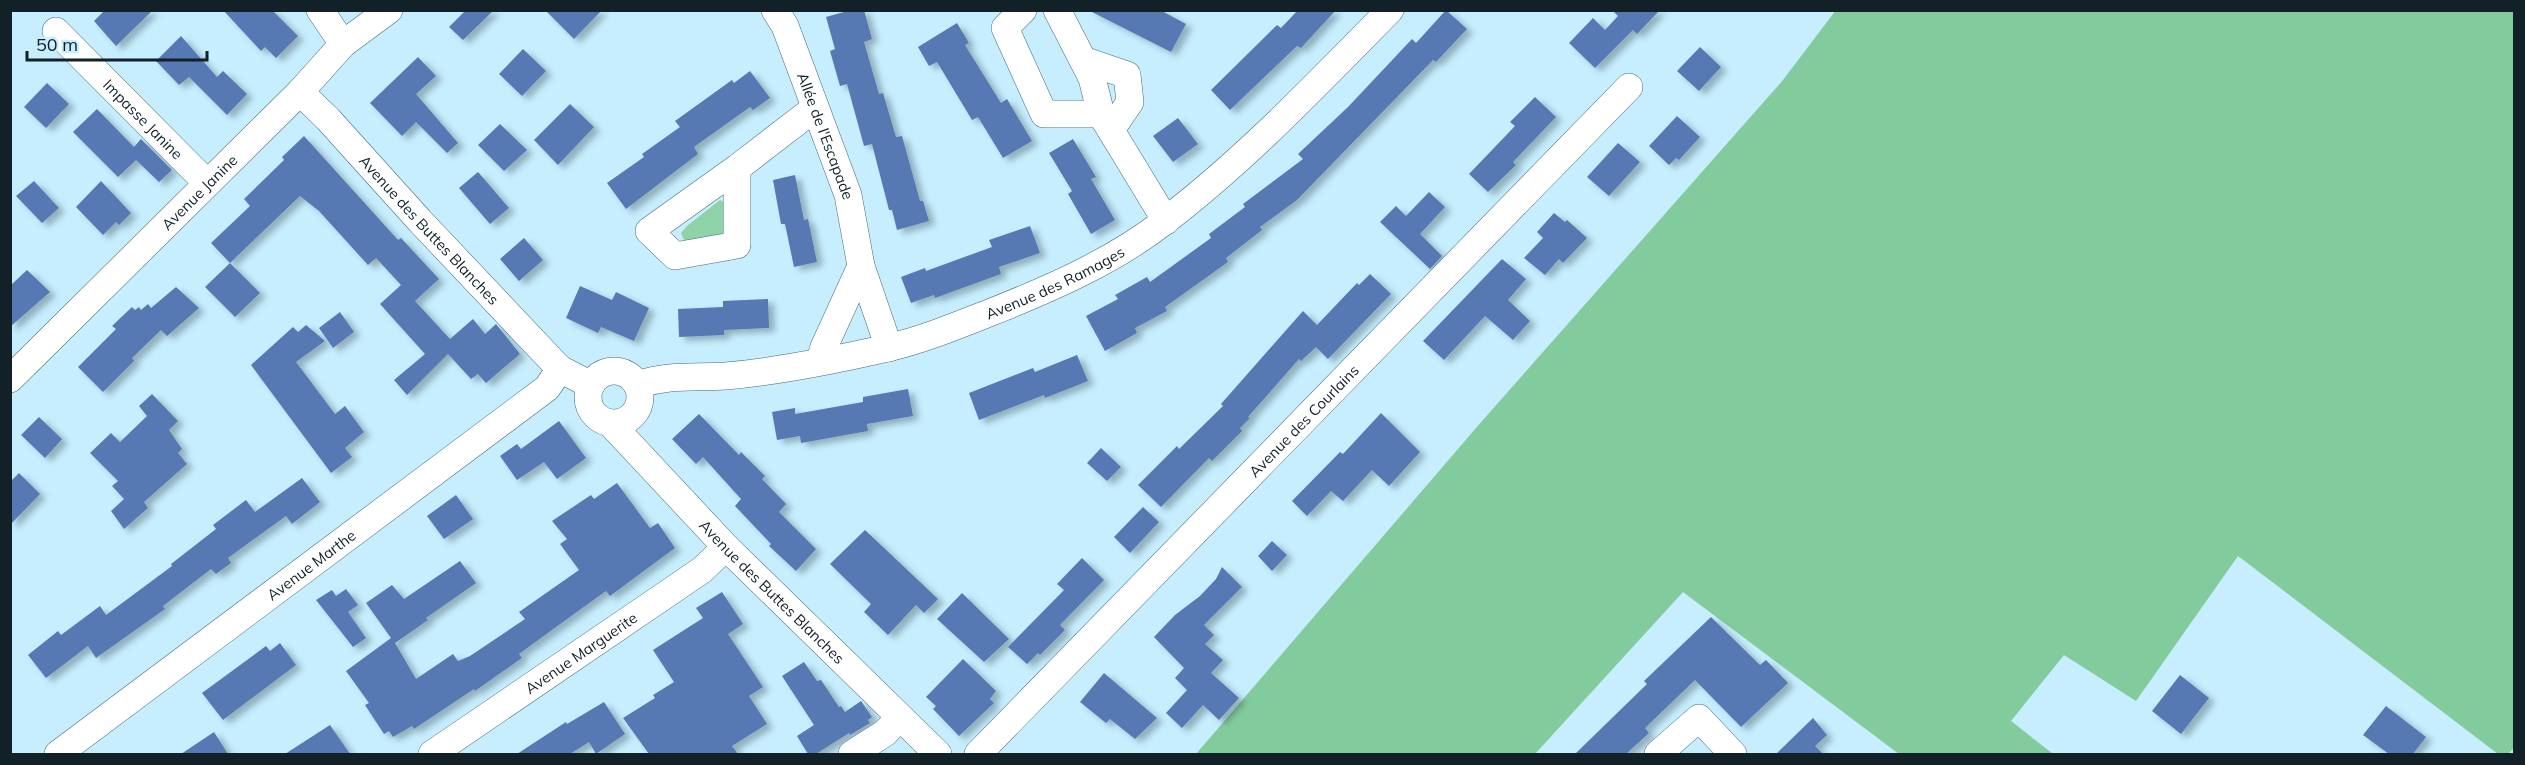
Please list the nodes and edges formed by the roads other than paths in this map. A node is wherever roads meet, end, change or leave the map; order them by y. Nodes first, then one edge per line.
1 (320, 10) edge
2 (389, 10) edge
3 (775, 10) edge
4 (1023, 10) edge
5 (1057, 10) edge
6 (1390, 10) edge
7 (56, 31) dead end
8 (343, 44) junction
9 (1629, 87) dead end
10 (300, 92) junction
11 (815, 108) junction
12 (1106, 122) junction
13 (737, 168) dead end
14 (207, 183) junction
15 (1166, 221) junction
16 (861, 266) junction
17 (889, 348) junction
18 (820, 361) junction
19 (560, 369) junction
20 (10, 379) edge
21 (637, 385) junction
22 (591, 386) junction
23 (610, 423) junction
24 (726, 547) junction
25 (899, 718) junction
26 (58, 754) edge
27 (432, 754) edge
28 (852, 754) edge
29 (938, 754) edge
30 (978, 754) edge
31 (1658, 754) edge
32 (1733, 754) edge

1 - 8 street
2 - 8 street, Avenue Janine
3 - 11 street, Allée de l'Escapade
4 - 12 street
5 - 12 street
6 - 15 street, Avenue des Ramages
7 - 14 street, Impasse Janine
8 - 10 street, Avenue Janine
9 - 30 street, Avenue des Courlains
10 - 14 street, Avenue Janine
10 - 19 street, Avenue des Buttes Blanches
11 - 13 street
11 - 16 street, Allée de l'Escapade
12 - 15 street
14 - 20 street, Avenue Janine
15 - 17 street, Avenue des Ramages
16 - 17 street, Allée de l'Escapade
16 - 18 street
17 - 18 street, Avenue des Ramages
18 - 21 street, Avenue des Ramages
19 - 22 street, Avenue des Buttes Blanches
19 - 26 street, Avenue Marthe
21 - 22 street
21 - 23 street
22 - 23 street
23 - 24 street, Avenue des Buttes Blanches
24 - 25 street, Avenue des Buttes Blanches
24 - 27 street, Avenue Marguerite
25 - 28 street
25 - 29 street, Avenue des Buttes Blanches
31 - 32 street

